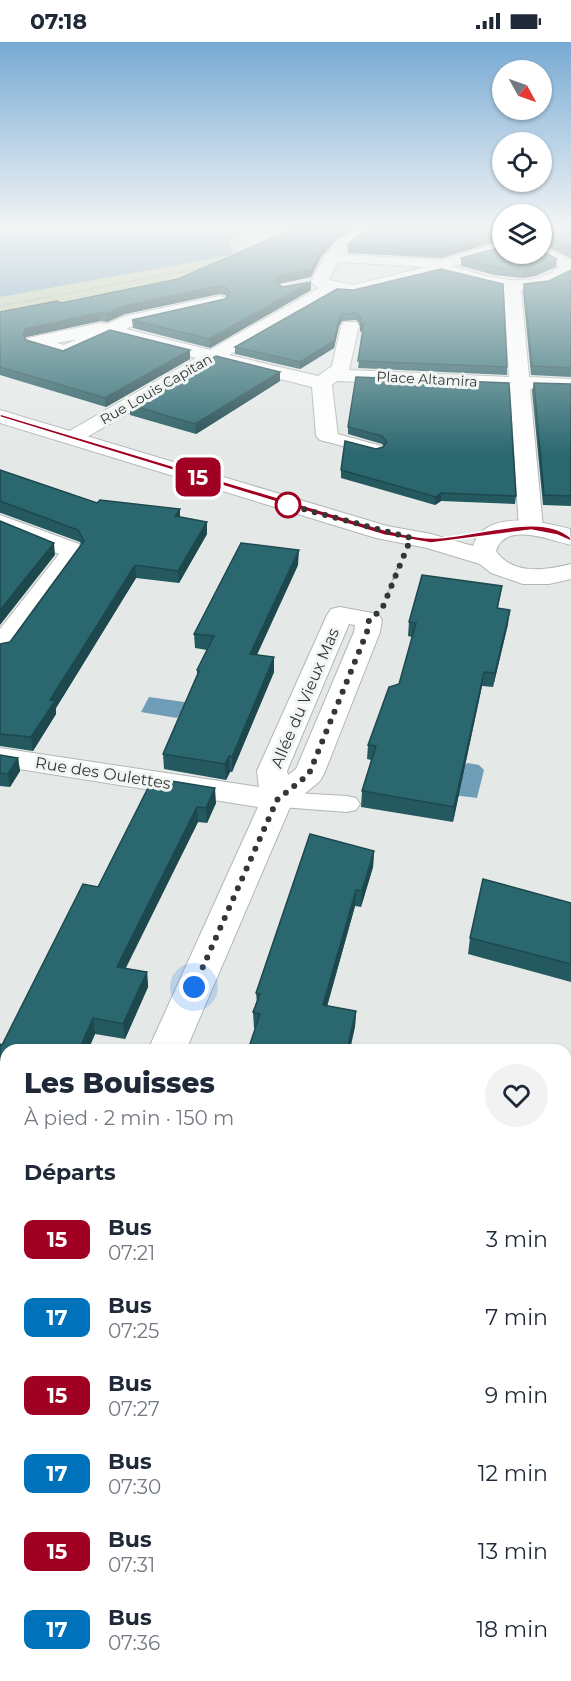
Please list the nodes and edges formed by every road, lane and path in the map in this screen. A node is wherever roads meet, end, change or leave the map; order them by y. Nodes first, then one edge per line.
1 (19, 302) edge
2 (212, 302) edge
3 (297, 302) edge
4 (513, 302) edge
5 (0, 306) edge
6 (350, 326) edge
7 (213, 357) junction
8 (328, 379) junction
9 (520, 383) junction
10 (571, 385) edge
11 (0, 416) edge
12 (327, 436) joint
13 (73, 437) junction
14 (375, 450) edge
15 (0, 522) edge
16 (531, 528) junction
17 (496, 534) junction
18 (571, 538) edge
19 (421, 539) junction
20 (487, 558) junction
21 (566, 575) edge
22 (369, 620) joint
23 (0, 647) edge
24 (0, 757) edge
25 (277, 800) junction
26 (347, 804) dead end
27 (170, 1044) edge

1 - 5 path
2 - 7 street, Place Altamira
3 - 7 street, Rue Louis Capitan
4 - 9 street
6 - 8 street
7 - 8 street, Place Altamira
7 - 13 street, Rue Louis Capitan
8 - 9 street, Place Altamira
8 - 12 street
9 - 10 street, Place Altamira
9 - 16 street
11 - 13 street
12 - 14 lane
13 - 19 street
15 - 23 street
16 - 17 street
16 - 18 street
17 - 19 street
17 - 20 street
19 - 20 street
19 - 22 path
20 - 21 street
22 - 25 street, Allée du Vieux Mas
24 - 25 street, Rue des Oulettes
25 - 26 lane
25 - 27 street, Allée du Vieux Mas

